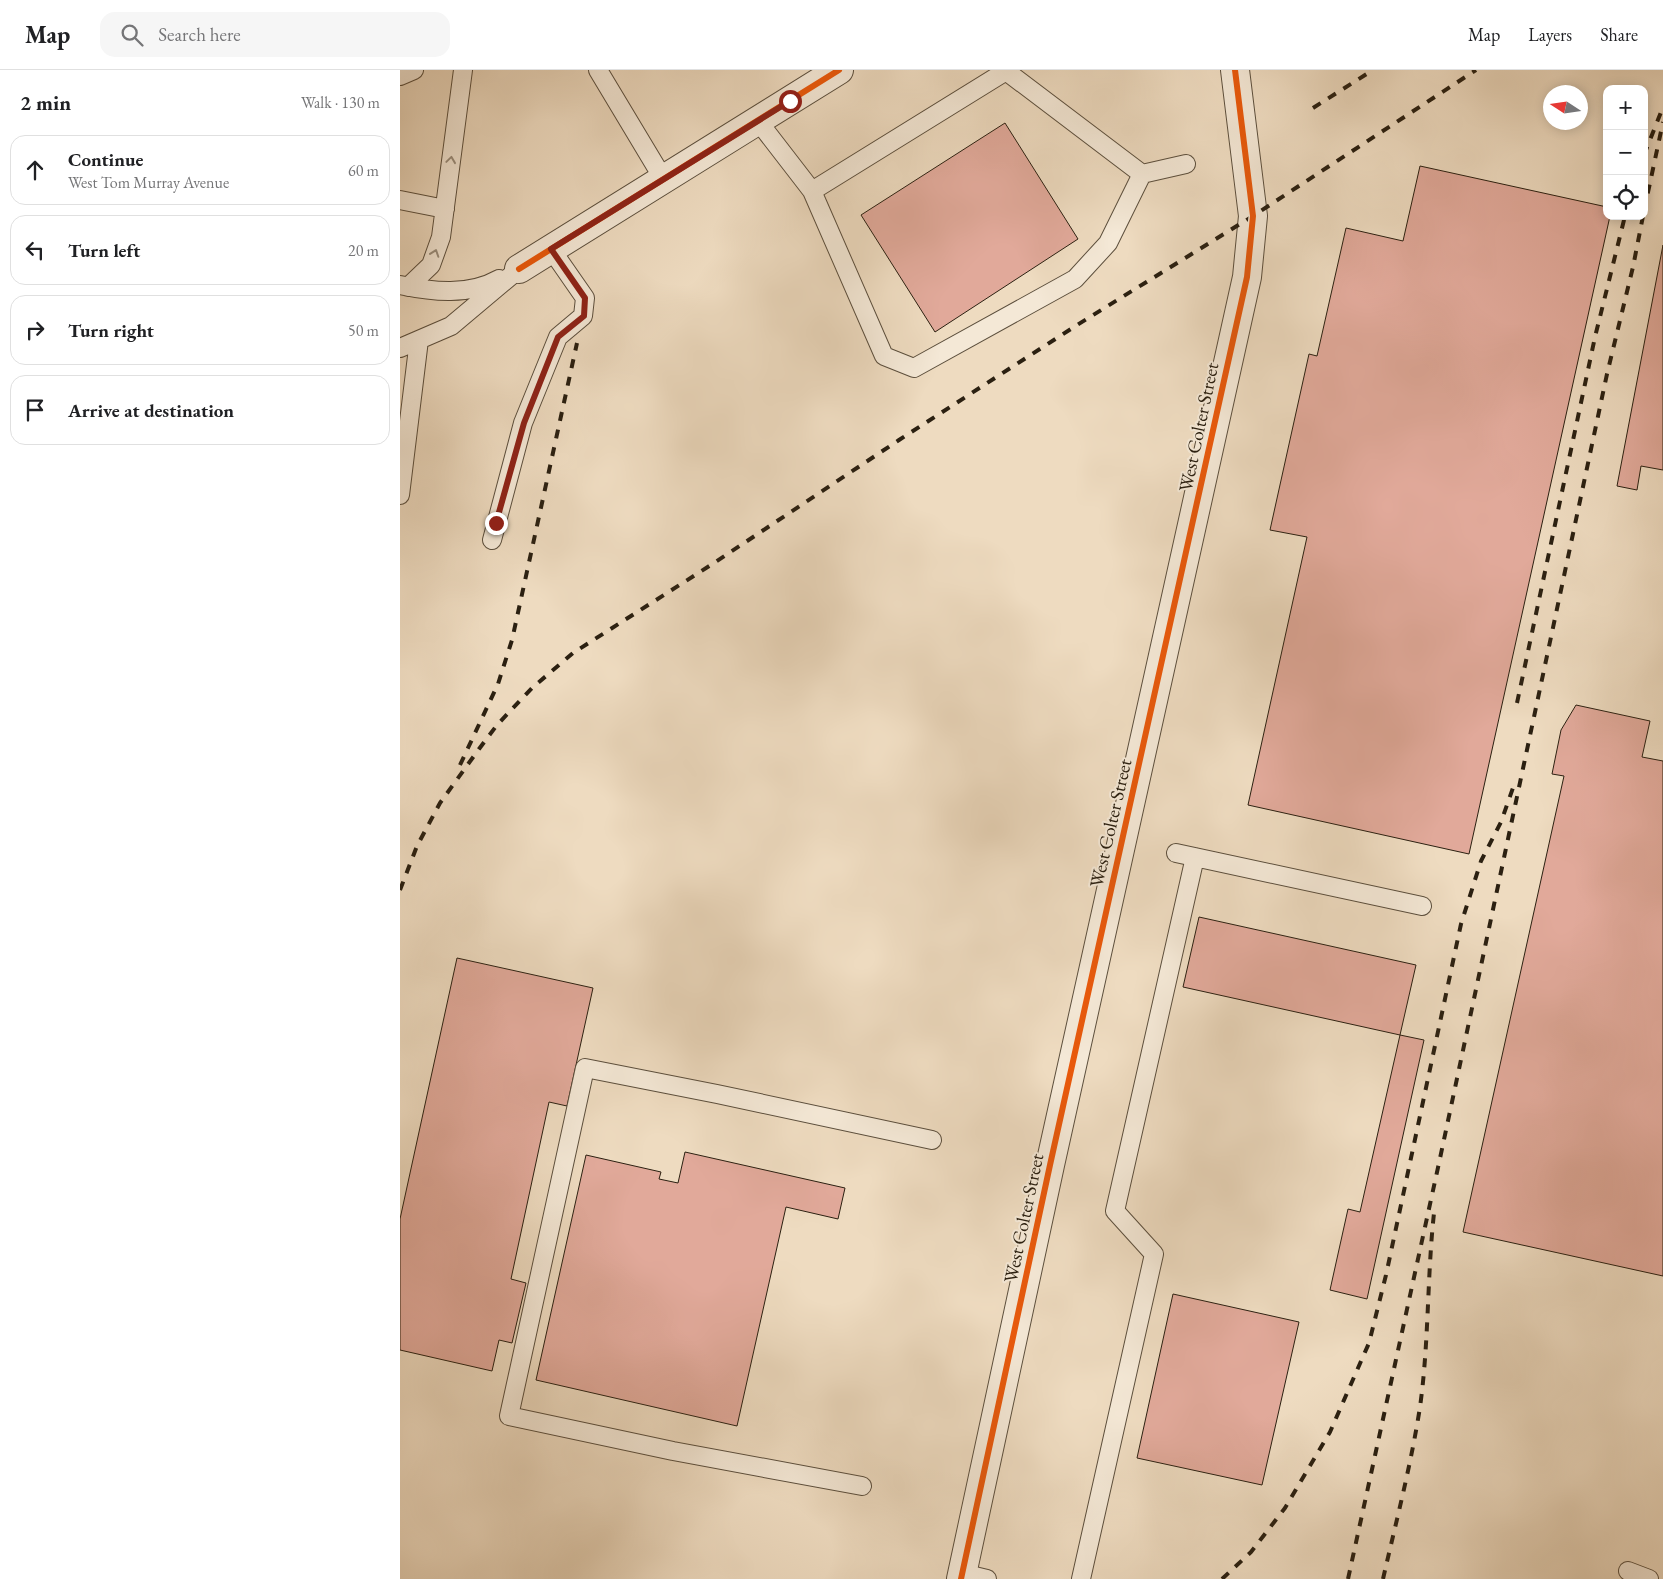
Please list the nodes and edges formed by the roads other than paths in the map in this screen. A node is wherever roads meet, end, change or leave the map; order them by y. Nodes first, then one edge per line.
1 (414, 70) edge
2 (463, 70) edge
3 (598, 70) edge
4 (839, 70) edge
5 (1235, 70) edge
6 (1006, 71) edge
7 (400, 76) edge
8 (758, 121) junction
9 (1186, 164) dead end
10 (1142, 174) junction
11 (664, 180) junction
12 (812, 192) junction
13 (400, 200) edge
14 (445, 208) junction
15 (551, 249) junction
16 (519, 269) junction
17 (404, 286) edge
18 (419, 340) junction
19 (400, 348) edge
20 (400, 495) edge
21 (492, 540) dead end
22 (1176, 853) dead end
23 (1195, 856) junction
24 (1422, 906) dead end
25 (932, 1140) dead end
26 (862, 1486) dead end
27 (1628, 1571) dead end
28 (970, 1577) edge
29 (1081, 1579) edge
30 (1649, 1579) edge

1 - 7 lane
14 -> 2 lane
3 - 11 lane
4 - 8 street
5 - 28 street, West Colter Street
6 - 10 lane
6 - 12 lane
8 - 11 street
8 - 12 lane
9 - 10 lane
10 - 12 lane
11 - 15 street
13 - 14 lane
17 -> 14 lane
15 - 16 street
15 - 21 lane
16 - 17 lane
16 - 18 lane
18 - 19 lane
18 - 20 lane
22 - 23 lane
23 - 24 lane
23 - 29 lane
25 - 26 lane
27 - 30 lane

